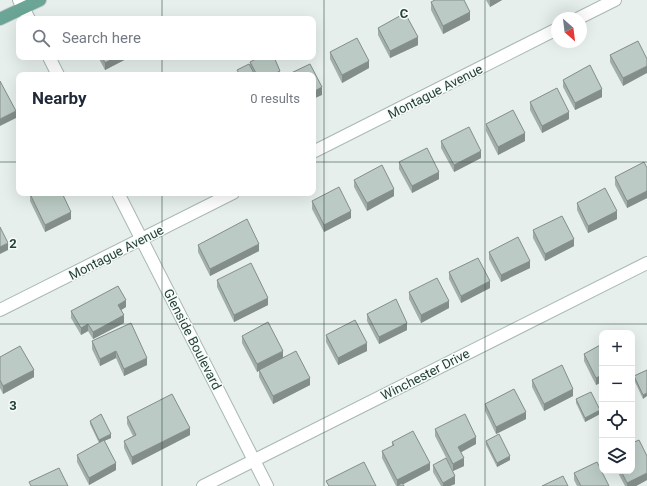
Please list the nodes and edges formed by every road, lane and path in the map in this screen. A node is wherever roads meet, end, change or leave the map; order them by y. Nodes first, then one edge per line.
1 (40, 0) edge
2 (615, 0) edge
3 (24, 9) edge
4 (587, 14) edge
5 (0, 20) edge
6 (551, 32) edge
7 (50, 60) edge
8 (56, 72) edge
9 (316, 150) edge
10 (120, 196) edge
11 (227, 196) edge
12 (142, 239) junction
13 (647, 262) edge
14 (0, 310) edge
15 (255, 460) junction
16 (203, 486) edge
17 (267, 486) edge

1 - 3 main road
2 - 4 street
3 - 5 main road
6 - 9 street, Montague Avenue
7 - 8 street
10 - 12 street, Glenside Boulevard
11 - 12 street, Montague Avenue
12 - 14 street, Montague Avenue
12 - 15 street, Glenside Boulevard
13 - 15 street, Winchester Drive
15 - 16 street, Winchester Drive
15 - 17 street, Glenside Boulevard

